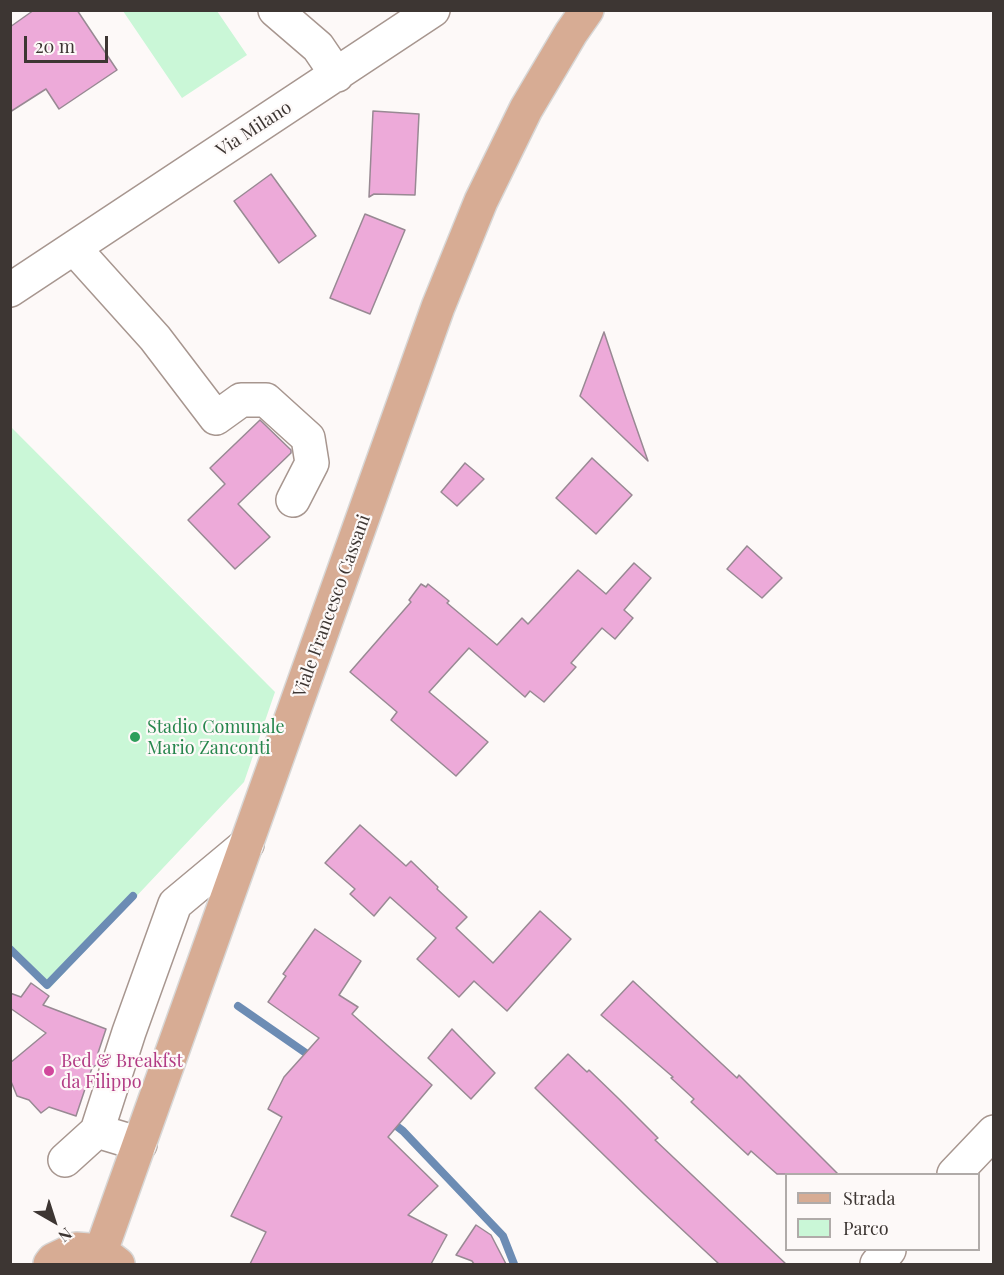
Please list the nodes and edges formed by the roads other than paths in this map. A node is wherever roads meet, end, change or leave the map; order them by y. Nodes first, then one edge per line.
1 (275, 10) edge
2 (433, 10) edge
3 (587, 10) edge
4 (336, 75) junction
5 (74, 248) junction
6 (10, 290) edge
7 (293, 500) dead end
8 (247, 844) junction
9 (97, 1131) junction
10 (993, 1132) edge
11 (140, 1144) junction
12 (65, 1160) dead end
13 (955, 1173) edge
14 (888, 1251) edge
15 (110, 1258) edge
16 (50, 1264) edge
17 (878, 1264) edge

1 - 4 street
2 - 4 street, Via Milano
3 - 8 main road, Viale Francesco Cassani
4 - 5 street, Via Milano
5 - 6 street, Via Milano
5 - 7 street
8 - 9 street
8 - 11 main road, Viale Francesco Cassani
9 - 11 street
9 - 12 street
10 - 13 street
11 - 15 main road, Viale Francesco Cassani
14 - 17 street
15 - 16 main road

